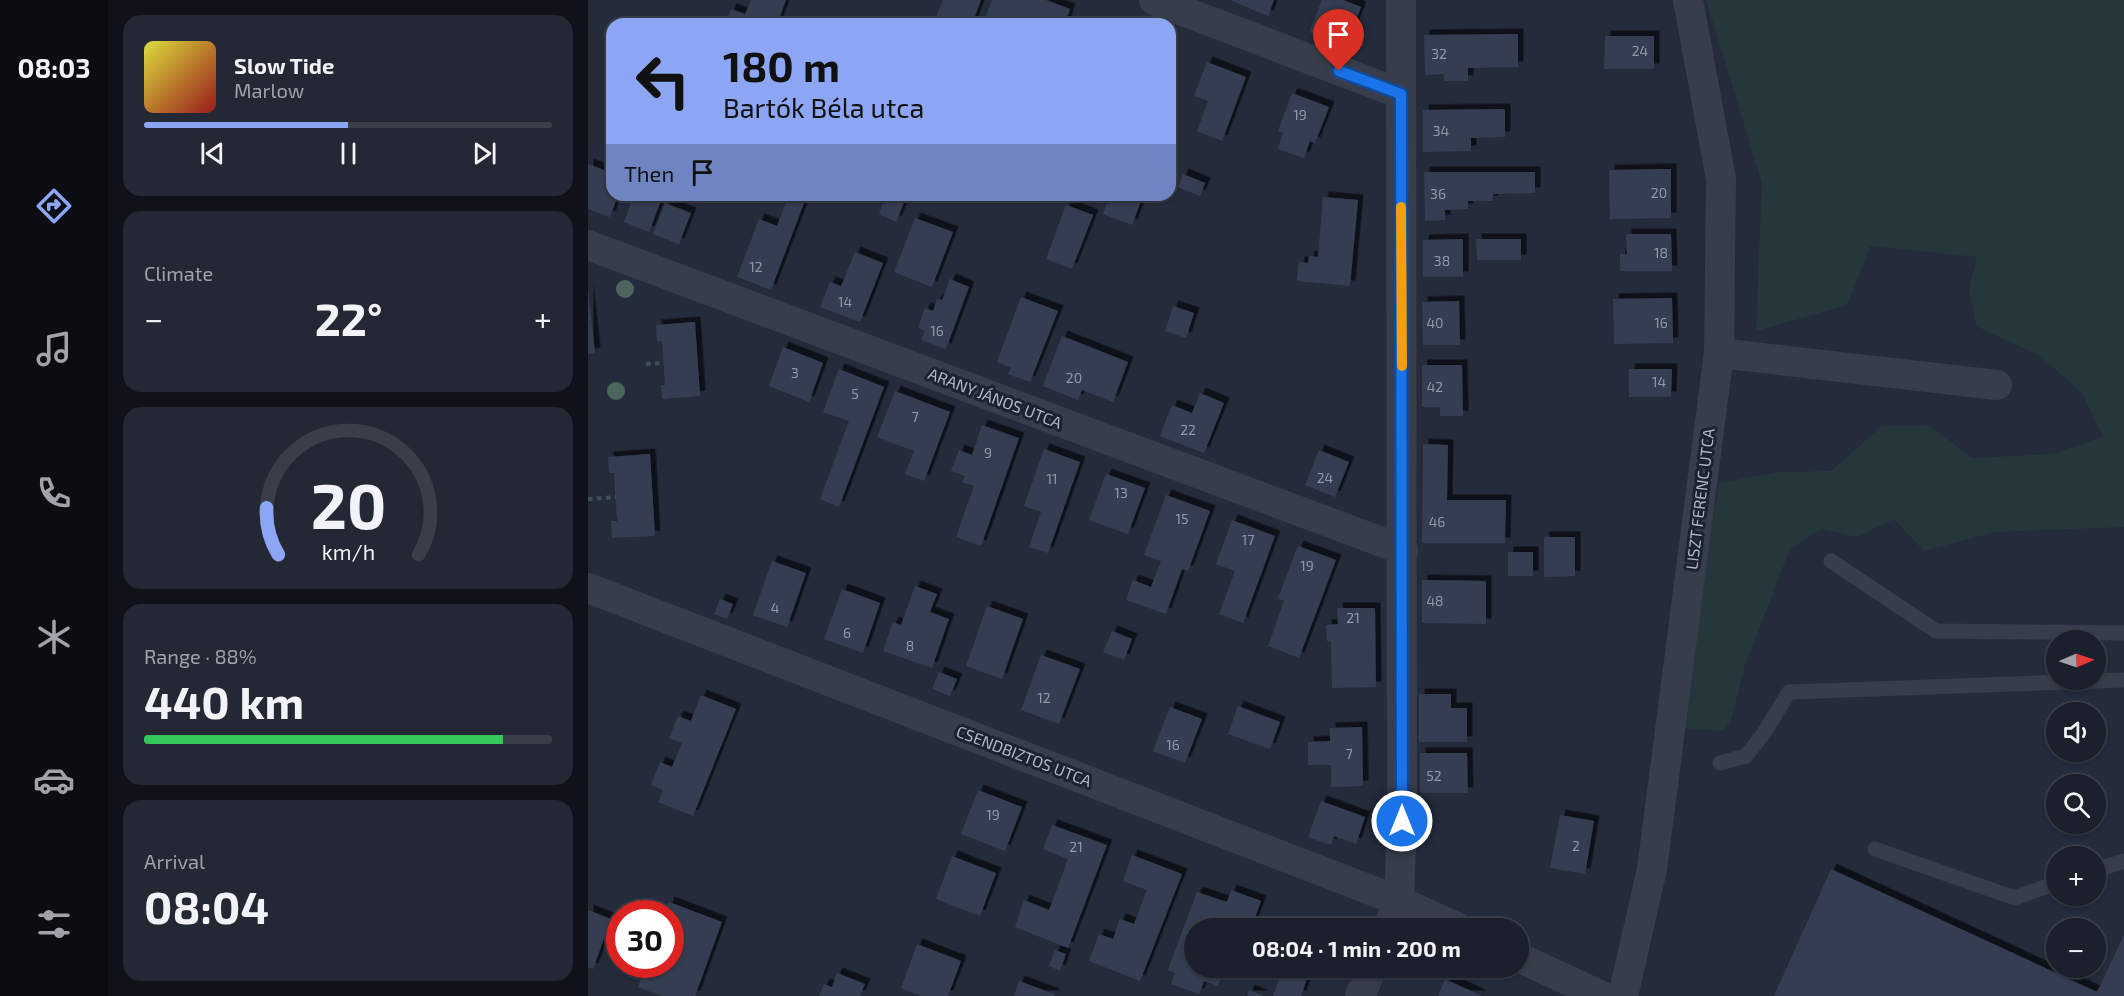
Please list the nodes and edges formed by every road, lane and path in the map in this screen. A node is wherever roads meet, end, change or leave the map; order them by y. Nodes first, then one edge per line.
1 (1154, 0) edge
2 (1401, 0) edge
3 (1688, 0) edge
4 (1401, 94) junction
5 (588, 245) edge
6 (1719, 352) junction
7 (663, 363) dead end
8 (646, 364) dead end
9 (1996, 385) dead end
10 (616, 497) dead end
11 (588, 499) edge
12 (1403, 550) junction
13 (1831, 561) dead end
14 (588, 588) edge
15 (2124, 633) edge
16 (2124, 680) edge
17 (1720, 764) dead end
18 (1875, 849) dead end
19 (2124, 861) edge
20 (2106, 867) edge
21 (2046, 887) edge
22 (1399, 901) junction
23 (1392, 918) edge
24 (1436, 918) edge
25 (1529, 962) edge
26 (1368, 978) edge
27 (1360, 996) edge
28 (1602, 996) edge
29 (1623, 996) edge

1 - 4 street
2 - 4 street
3 - 6 street, LISZT FERENC UTCA
4 - 12 street
5 - 12 street, ARANY JÁNOS UTCA
6 - 9 street
6 - 29 street, LISZT FERENC UTCA
7 - 8 path
10 - 11 path
12 - 22 street
13 - 15 lane
14 - 22 street, CSENDBIZTOS UTCA
16 - 17 lane
18 - 21 lane
19 - 20 lane
22 - 23 street
22 - 24 street, CSENDBIZTOS UTCA
25 - 28 street
26 - 27 street

